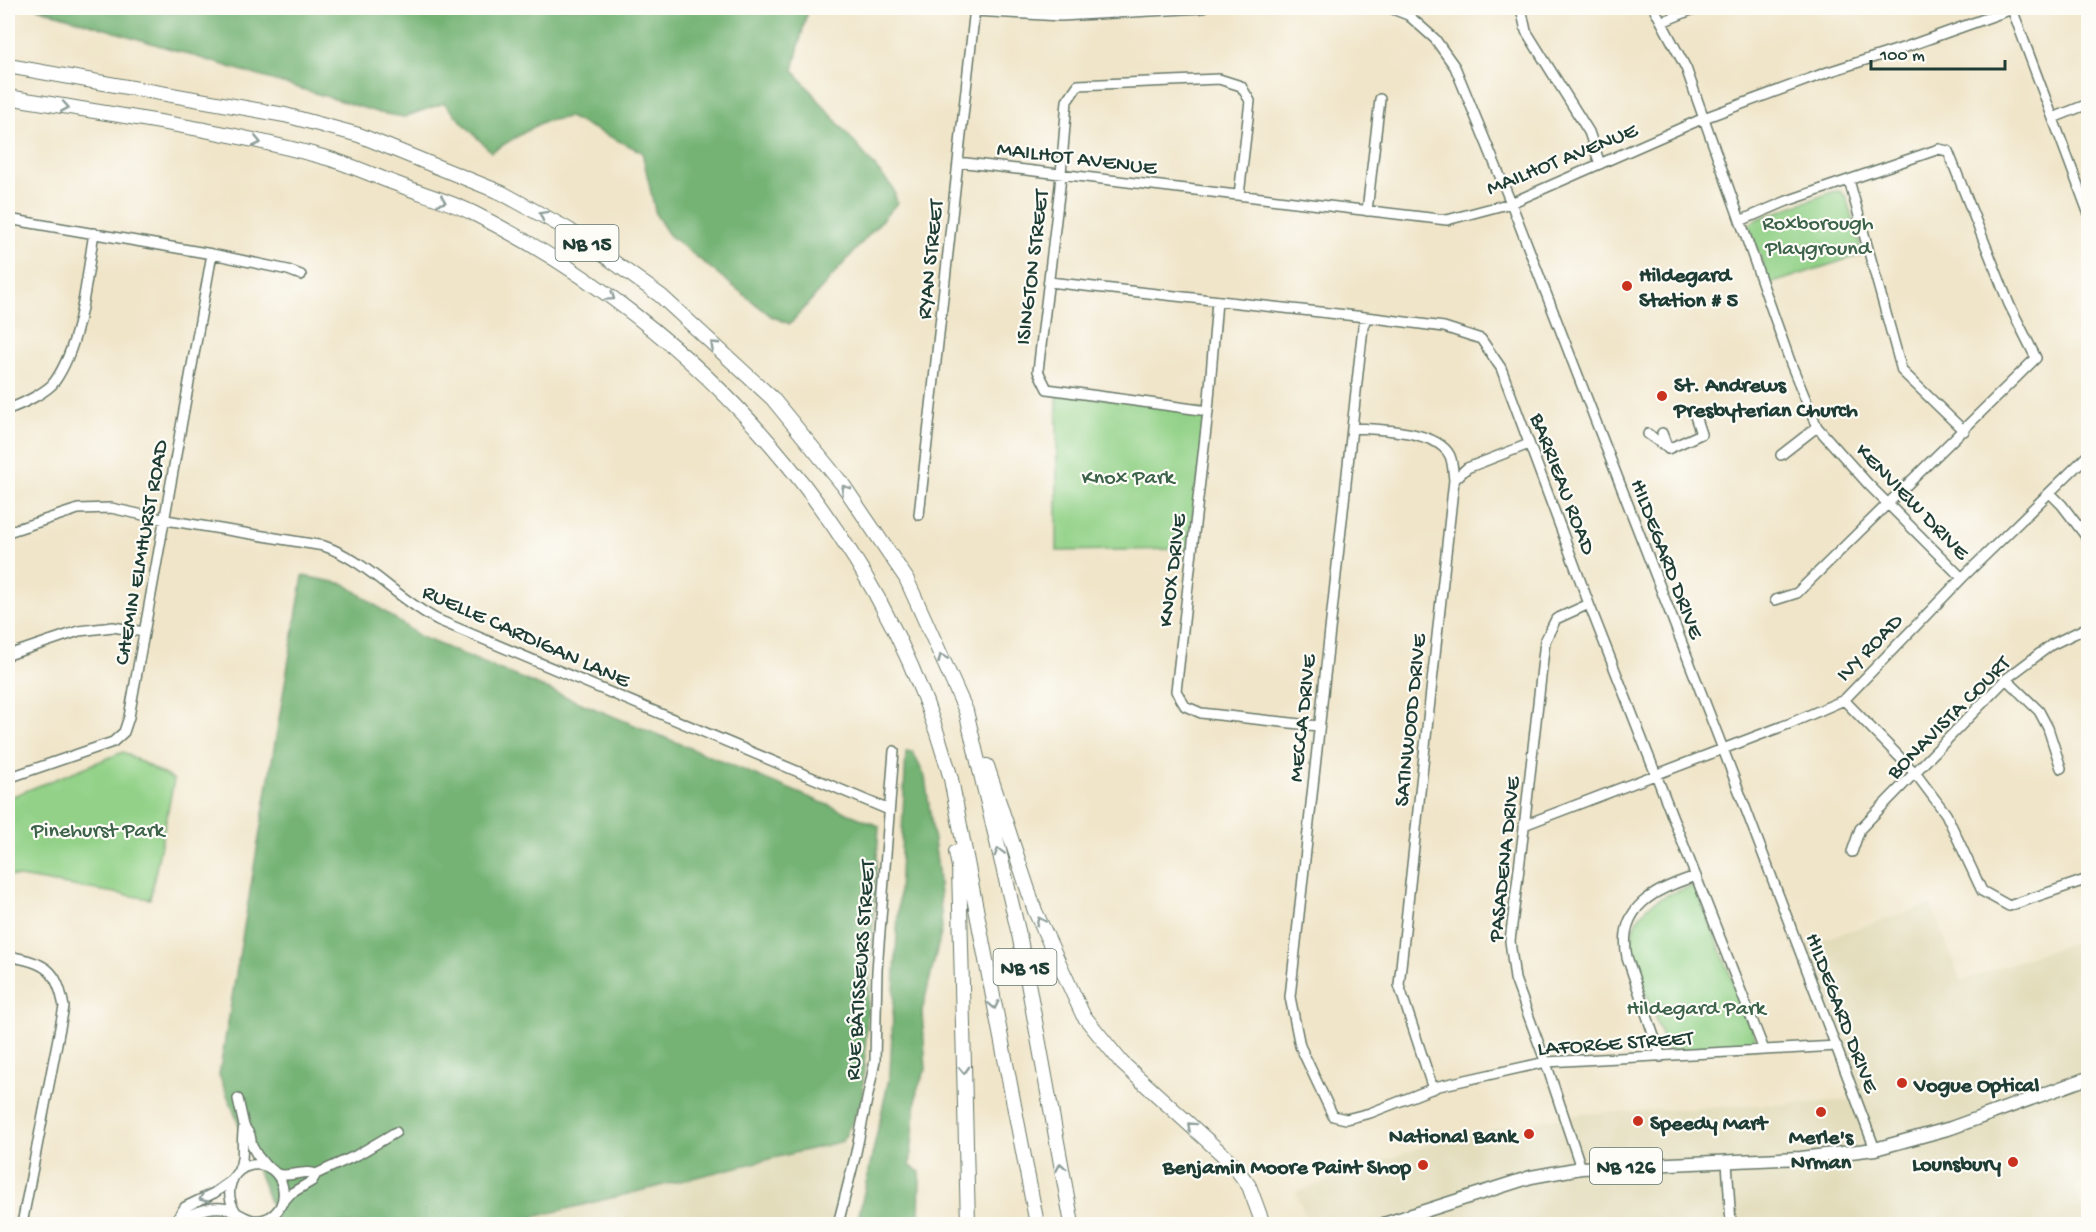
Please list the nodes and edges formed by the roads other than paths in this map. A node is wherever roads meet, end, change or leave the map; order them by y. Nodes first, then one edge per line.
1 (1203, 8) edge
2 (1390, 8) edge
3 (1521, 8) edge
4 (1654, 8) edge
5 (1696, 8) edge
6 (2013, 8) edge
7 (975, 9) edge
8 (1662, 22) junction
9 (8, 66) edge
10 (8, 97) edge
11 (1380, 99) dead end
12 (2088, 105) edge
13 (1704, 118) junction
14 (2053, 118) junction
15 (958, 162) junction
16 (1600, 164) junction
17 (1060, 174) junction
18 (1849, 180) junction
19 (1239, 195) junction
20 (1510, 203) junction
21 (1367, 211) junction
22 (2088, 212) edge
23 (8, 219) edge
24 (1740, 220) junction
25 (94, 233) junction
26 (212, 254) junction
27 (301, 275) dead end
28 (1049, 282) junction
29 (1217, 301) junction
30 (1366, 318) junction
31 (8, 409) edge
32 (1209, 411) junction
33 (1695, 416) dead end
34 (1817, 427) junction
35 (1352, 428) junction
36 (1964, 430) junction
37 (1648, 434) dead end
38 (1662, 434) dead end
39 (1529, 444) junction
40 (1668, 448) junction
41 (1781, 455) dead end
42 (2088, 455) edge
43 (1454, 480) junction
44 (2050, 494) junction
45 (1889, 504) junction
46 (919, 515) dead end
47 (166, 519) junction
48 (8, 532) edge
49 (2088, 539) edge
50 (1962, 578) junction
51 (1774, 600) dead end
52 (1589, 604) junction
53 (2088, 627) edge
54 (144, 632) junction
55 (8, 655) edge
56 (2006, 679) junction
57 (1844, 700) junction
58 (966, 711) junction
59 (1318, 726) junction
60 (940, 742) junction
61 (1723, 749) junction
62 (894, 751) dead end
63 (2061, 768) dead end
64 (1657, 773) junction
65 (1916, 774) junction
66 (8, 778) edge
67 (889, 810) junction
68 (1524, 825) junction
69 (1852, 852) dead end
70 (1696, 876) junction
71 (2088, 879) edge
72 (8, 957) edge
73 (1837, 1046) junction
74 (1764, 1050) junction
75 (1660, 1057) junction
76 (1546, 1062) junction
77 (2088, 1078) edge
78 (1433, 1089) junction
79 (238, 1099) dead end
80 (1333, 1116) joint
81 (244, 1126) junction
82 (396, 1132) dead end
83 (1875, 1149) junction
84 (1728, 1162) junction
85 (268, 1168) junction
86 (1581, 1168) junction
87 (238, 1172) junction
88 (277, 1174) junction
89 (316, 1174) junction
90 (231, 1181) junction
91 (1255, 1202) junction
92 (282, 1204) junction
93 (236, 1212) junction
94 (276, 1213) junction
95 (176, 1221) edge
96 (247, 1221) edge
97 (22, 1224) edge
98 (272, 1224) edge
99 (838, 1224) edge
100 (968, 1224) edge
101 (1037, 1224) edge
102 (1072, 1224) edge
103 (1263, 1224) edge
104 (1275, 1224) edge
105 (1384, 1224) edge
106 (1731, 1224) edge

1 - 7 street
2 - 20 street, HILDEGARD DRIVE
3 - 16 street
4 - 8 street, KENVIEW DRIVE
5 - 8 street
6 - 13 street, MAILHOT AVENUE
6 - 14 street
7 - 15 street, RYAN STREET
8 - 13 street, KENVIEW DRIVE
58 -> 9 highway, NB 15
10 -> 60 highway, NB 15
11 - 21 street
12 - 14 street
13 - 16 street, MAILHOT AVENUE
13 - 24 street, KENVIEW DRIVE
14 - 22 street
15 - 17 street, MAILHOT AVENUE
15 - 46 street, RYAN STREET
16 - 20 street, MAILHOT AVENUE
17 - 19 street, MAILHOT AVENUE
17 - 19 street, ISINGTON STREET
17 - 28 street, ISINGTON STREET
18 - 24 street
18 - 36 street
18 - 36 street
19 - 21 street, MAILHOT AVENUE
20 - 21 street, MAILHOT AVENUE
20 - 61 street, HILDEGARD DRIVE
23 - 25 street
24 - 34 street, KENVIEW DRIVE
25 - 26 street
25 - 31 street
26 - 27 street
26 - 47 street, CHEMIN ELMHURST ROAD
28 - 29 street, BARRIEAU ROAD
28 - 32 street, ISINGTON STREET
29 - 30 street, BARRIEAU ROAD
29 - 32 street, KNOX DRIVE
30 - 35 street, MECCA DRIVE
30 - 39 street, BARRIEAU ROAD
32 - 59 street, KNOX DRIVE
33 - 40 street
34 - 41 street
34 - 45 street, KENVIEW DRIVE
35 - 43 street, SATINWOOD DRIVE
35 - 59 street, MECCA DRIVE
36 - 45 street
37 - 40 street
38 - 40 street
39 - 43 street
39 - 52 street, BARRIEAU ROAD
42 - 44 street, IVY ROAD
43 - 78 street, SATINWOOD DRIVE
44 - 49 street
44 - 50 street, IVY ROAD
45 - 50 street, KENVIEW DRIVE
45 - 51 street
47 - 48 street, RUELLE CARDIGAN LANE
47 - 54 street, CHEMIN ELMHURST ROAD
47 - 67 street, RUELLE CARDIGAN LANE
50 - 57 street, IVY ROAD
52 - 64 street, BARRIEAU ROAD
52 - 68 street, PASADENA DRIVE
53 - 56 street, BONAVISTA COURT
54 - 55 street
54 - 66 street, CHEMIN ELMHURST ROAD
56 - 63 street
56 - 65 street, BONAVISTA COURT
57 - 61 street, IVY ROAD
57 - 65 street
91 -> 58 highway
102 -> 58 highway, NB 15
59 - 80 street, MECCA DRIVE
60 -> 100 highway
60 -> 101 highway, NB 15
61 - 64 street, IVY ROAD
61 - 73 street, HILDEGARD DRIVE
62 - 67 street, RUE BÂTISSEURS STREET
64 - 68 street, IVY ROAD
64 - 70 street, BARRIEAU ROAD
65 - 69 street, BONAVISTA COURT
65 - 71 street
67 - 99 street, RUE BÂTISSEURS STREET
68 - 76 street, PASADENA DRIVE
70 - 74 street, BARRIEAU ROAD
70 - 75 street
72 - 97 street
73 - 74 street, LAFORGE STREET
73 - 83 street, HILDEGARD DRIVE
74 - 75 street, LAFORGE STREET
75 - 76 street, LAFORGE STREET
76 - 78 street, LAFORGE STREET
76 - 86 street, PASADENA DRIVE
77 - 83 main road, NB 126
78 - 80 street, LAFORGE STREET
79 - 81 street
81 - 85 street
81 - 87 street
82 - 89 street
83 - 84 main road, NB 126
84 - 86 main road, NB 126
84 - 106 street
85 - 87 street
85 - 88 street
86 - 105 main road, NB 126
87 - 90 street
88 - 89 street
88 - 92 street
89 - 92 street
90 - 93 street
90 -> 95 street
91 - 103 highway
91 - 104 highway
92 - 94 street
93 - 95 street
93 - 96 street
94 - 96 street
94 - 98 street

